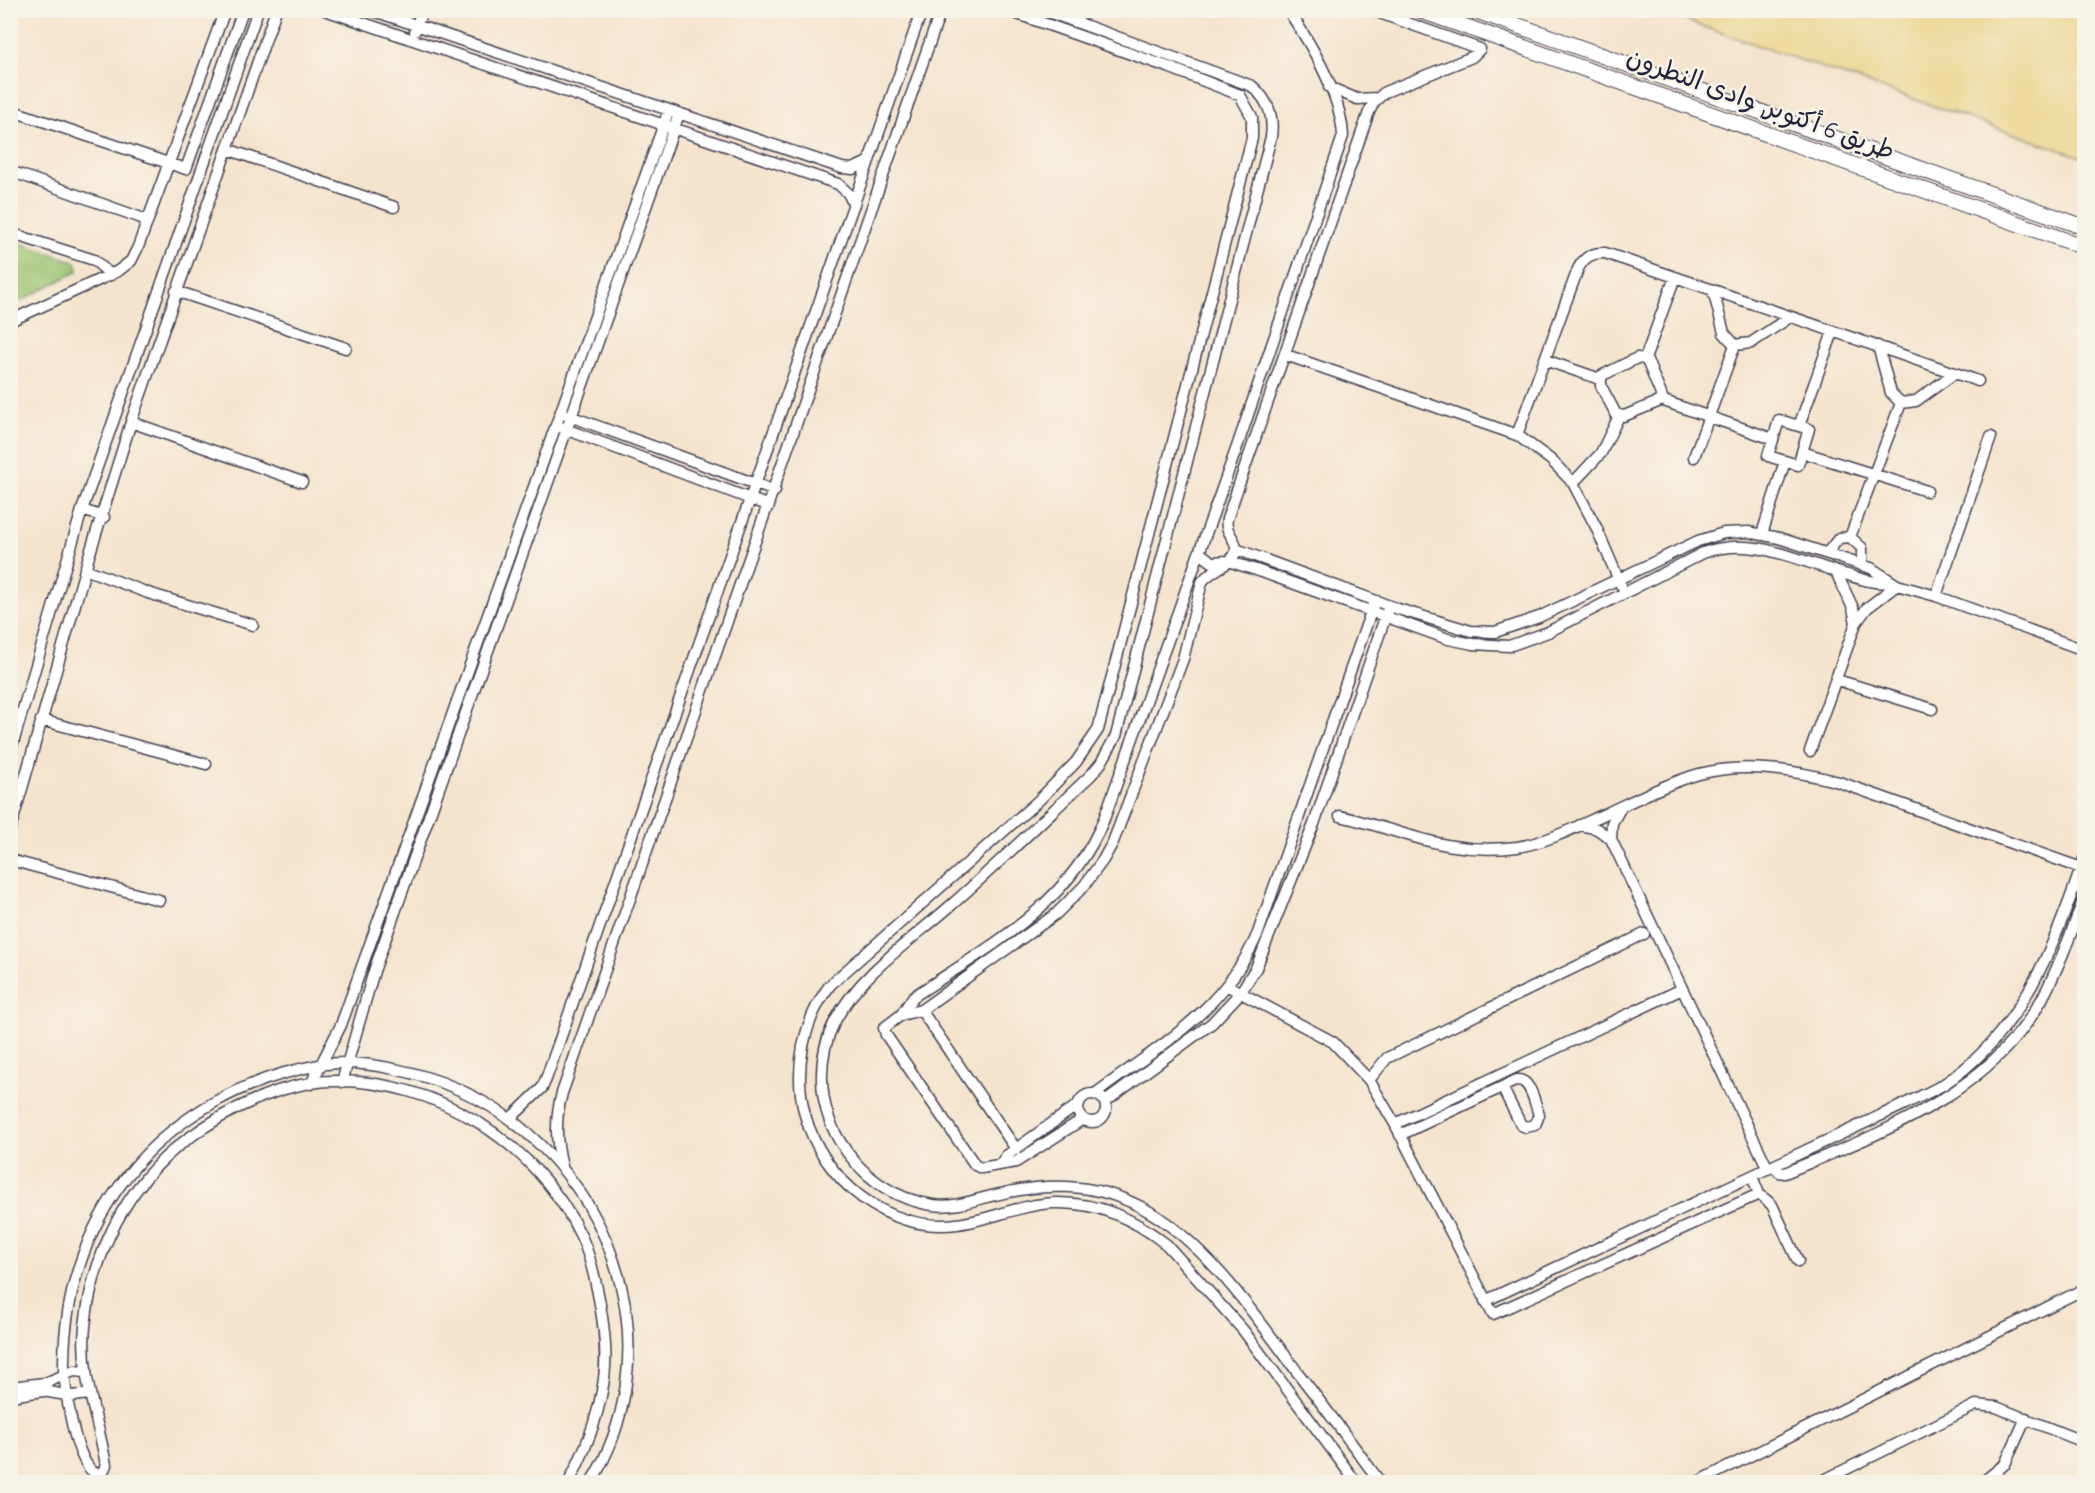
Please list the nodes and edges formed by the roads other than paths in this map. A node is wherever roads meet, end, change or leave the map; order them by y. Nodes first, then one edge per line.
1 (225, 10) edge
2 (243, 10) edge
3 (258, 10) edge
4 (276, 10) edge
5 (325, 10) edge
6 (371, 10) edge
7 (423, 10) edge
8 (922, 10) edge
9 (941, 10) edge
10 (1006, 10) edge
11 (1043, 10) edge
12 (1288, 10) edge
13 (1371, 10) edge
14 (1419, 10) edge
15 (1474, 10) edge
16 (399, 15) edge
17 (417, 26) junction
18 (392, 33) junction
19 (411, 39) junction
20 (1329, 86) junction
21 (1377, 98) junction
22 (10, 110) edge
23 (674, 112) junction
24 (182, 123) junction
25 (669, 127) junction
26 (200, 130) junction
27 (227, 149) junction
28 (1339, 153) junction
29 (1353, 158) junction
30 (167, 162) junction
31 (868, 162) junction
32 (10, 171) edge
33 (1329, 181) junction
34 (1344, 187) junction
35 (854, 205) junction
36 (394, 207) dead end
37 (147, 220) junction
38 (2085, 227) edge
39 (1312, 230) junction
40 (10, 233) edge
41 (1327, 235) junction
42 (2085, 247) edge
43 (1305, 250) junction
44 (1321, 254) junction
45 (111, 275) junction
46 (1675, 276) junction
47 (1713, 290) junction
48 (176, 291) junction
49 (1790, 317) junction
50 (10, 321) edge
51 (1833, 332) junction
52 (1736, 345) junction
53 (1878, 346) junction
54 (346, 348) dead end
55 (1286, 355) junction
56 (1645, 359) junction
57 (1545, 360) junction
58 (1956, 373) junction
59 (1600, 379) junction
60 (1978, 381) dead end
61 (1661, 400) junction
62 (1901, 403) junction
63 (566, 415) junction
64 (1619, 416) junction
65 (1708, 416) junction
66 (131, 423) junction
67 (1799, 426) junction
68 (562, 427) junction
69 (1517, 435) junction
70 (1991, 437) dead end
71 (1773, 439) junction
72 (1239, 444) junction
73 (1252, 448) junction
74 (1802, 452) junction
75 (1694, 457) dead end
76 (1785, 461) junction
77 (1874, 475) junction
78 (302, 482) dead end
79 (1573, 483) junction
80 (755, 484) junction
81 (775, 491) junction
82 (1927, 491) dead end
83 (750, 498) junction
84 (769, 506) junction
85 (82, 510) junction
86 (104, 516) junction
87 (1762, 534) junction
88 (1850, 537) junction
89 (1236, 549) junction
90 (1200, 553) junction
91 (1827, 553) junction
92 (1260, 558) junction
93 (1228, 561) junction
94 (1862, 566) junction
95 (86, 569) junction
96 (1256, 570) junction
97 (1836, 572) junction
98 (1139, 574) junction
99 (1156, 579) junction
100 (1618, 580) junction
101 (1893, 583) junction
102 (1624, 594) junction
103 (1936, 596) junction
104 (1375, 600) junction
105 (1371, 611) junction
106 (1387, 611) junction
107 (1179, 612) junction
108 (1192, 616) junction
109 (1856, 623) junction
110 (253, 626) dead end
111 (2085, 650) edge
112 (1837, 680) junction
113 (1932, 708) dead end
114 (41, 720) junction
115 (1810, 751) dead end
116 (10, 753) edge
117 (206, 764) dead end
118 (1307, 793) junction
119 (1323, 798) junction
120 (1621, 807) junction
121 (1340, 816) dead end
122 (1580, 825) junction
123 (10, 830) edge
124 (1611, 839) junction
125 (10, 860) edge
126 (2084, 865) edge
127 (2085, 898) edge
128 (159, 900) dead end
129 (1644, 934) dead end
130 (966, 962) junction
131 (974, 974) junction
132 (1228, 986) junction
133 (1682, 990) junction
134 (1241, 992) junction
135 (921, 1010) junction
136 (900, 1015) junction
137 (347, 1064) junction
138 (318, 1065) junction
139 (1369, 1080) junction
140 (342, 1082) junction
141 (310, 1084) junction
142 (447, 1084) junction
143 (1502, 1087) dead end
144 (542, 1088) junction
145 (562, 1093) junction
146 (1095, 1094) junction
147 (438, 1101) junction
148 (1105, 1102) junction
149 (1078, 1104) junction
150 (510, 1119) junction
151 (1083, 1119) junction
152 (1395, 1125) junction
153 (1400, 1135) junction
154 (1016, 1149) junction
155 (1000, 1165) junction
156 (563, 1168) junction
157 (1772, 1168) junction
158 (1752, 1176) junction
159 (1759, 1194) junction
160 (88, 1236) junction
161 (104, 1244) junction
162 (1798, 1261) dead end
163 (2085, 1289) edge
164 (1244, 1301) junction
165 (1485, 1301) junction
166 (1229, 1313) junction
167 (1258, 1319) junction
168 (1244, 1330) junction
169 (85, 1372) junction
170 (63, 1376) junction
171 (10, 1387) edge
172 (89, 1394) junction
173 (66, 1395) junction
174 (10, 1396) edge
175 (2026, 1419) junction
176 (2085, 1442) edge
177 (569, 1482) edge
178 (591, 1482) edge
179 (1356, 1482) edge
180 (1380, 1482) edge
181 (1698, 1482) edge
182 (1820, 1482) edge
183 (1983, 1482) edge

1 - 24 street
2 - 26 street
3 - 85 street
4 - 27 street
5 - 18 street
6 - 16 street
7 - 17 street
8 - 31 street
9 - 81 street
10 - 98 street
11 - 99 street
12 - 20 street
13 - 21 street
14 - 42 street, طريق 6 أكتوبر, وادى النطرون
15 - 38 street, طريق 6 أكتوبر, وادى النطرون
16 - 17 street
16 - 18 street
17 - 19 street
17 - 23 street
18 - 19 street
19 - 25 street
20 - 21 street
20 - 28 street
21 - 29 street
22 - 30 street
23 - 25 street
23 - 31 street
24 - 26 street
24 - 30 street
25 - 35 street
25 - 63 street
26 - 30 street
27 - 36 street
27 - 48 street
28 - 29 street
28 - 33 street
29 - 34 street
30 - 37 street
31 - 35 street
32 - 37 street
33 - 34 street
33 - 39 street
34 - 41 street
35 - 80 street
37 - 45 street
39 - 41 street
39 - 43 street
40 - 45 street
41 - 44 street
43 - 44 street
43 - 72 street
44 - 55 street
45 - 50 street
46 - 47 street
46 - 56 street
46 - 57 street
47 - 49 street
47 - 52 street
48 - 54 street
48 - 66 street
49 - 51 street
49 - 52 street
51 - 53 street
51 - 67 street
52 - 65 street
53 - 58 street
53 - 62 street
55 - 69 street
55 - 73 street
56 - 59 street
56 - 61 street
57 - 59 street
57 - 69 street
58 - 60 street
58 - 62 street
59 - 64 street
61 - 64 street
61 - 65 street
62 - 77 street
63 - 68 street
63 - 80 street
64 - 79 street
65 - 71 street
65 - 75 street
66 - 78 street
66 - 86 street
67 - 71 street
67 - 74 street
68 - 83 street
68 - 137 street
68 - 138 street
69 - 79 street
70 - 103 street
71 - 76 street
72 - 73 street
72 - 90 street
73 - 89 street
74 - 76 street
74 - 77 street
76 - 87 street
77 - 82 street
77 - 88 street
79 - 100 street
80 - 81 street
80 - 83 street
81 - 84 street
83 - 84 street
83 - 144 street
84 - 145 street
85 - 86 street
85 - 116 street
86 - 95 street
87 - 91 street
87 - 100 street
88 - 91 street
88 - 94 street
89 - 92 street
89 - 93 street
90 - 93 street
90 - 107 street
91 - 94 street
92 - 96 street
92 - 104 street
93 - 96 street
93 - 108 street
94 - 101 street
95 - 110 street
95 - 114 street
96 - 105 street
97 - 101 street
97 - 102 street
97 - 109 street
98 - 99 street
98 - 166 street
99 - 164 street
100 - 102 street
100 - 106 street
101 - 103 street
101 - 109 street
102 - 106 street
103 - 111 street
104 - 105 street
104 - 106 street
105 - 106 street
105 - 118 street
106 - 119 street
107 - 108 street
107 - 130 street
108 - 131 street
109 - 112 street
112 - 113 street
112 - 115 street
114 - 117 street
114 - 123 street
118 - 119 street
118 - 132 street
119 - 134 street
120 - 122 street
120 - 124 street
120 - 126 street
121 - 122 street
122 - 124 street
124 - 133 street
125 - 128 street
126 - 157 street
127 - 157 street
129 - 139 street
130 - 131 street
130 - 136 street
131 - 135 street
132 - 134 street
132 - 146 street
133 - 152 street
133 - 157 street
134 - 139 street
134 - 148 street
135 - 136 street
135 - 154 street
136 - 155 street
137 - 138 street
137 - 140 street
137 - 142 street
138 - 141 street
138 - 160 street
139 - 152 street
140 - 141 street
140 - 147 street
141 - 161 street
142 - 147 street
142 - 150 street
143 - 153 street
144 - 145 street
144 - 150 street
145 - 156 street
146 - 148 street
146 - 149 street
147 - 177 street
148 - 151 street
149 - 151 street
149 - 154 street
150 - 156 street
151 - 155 street
152 - 153 street
153 - 165 street
154 - 155 street
156 - 178 street
157 - 158 street
158 - 159 street
158 - 165 street
159 - 162 street
159 - 165 street
160 - 161 street
160 - 170 street
161 - 169 street
163 - 181 street
164 - 166 street
164 - 167 street
166 - 168 street
167 - 168 street
167 - 180 street
168 - 179 street
169 - 170 street
169 - 172 street
170 - 171 street
170 - 173 street
172 - 173 street
172 - 173 street
173 - 174 street
175 - 176 street
175 - 182 street
175 - 183 street

